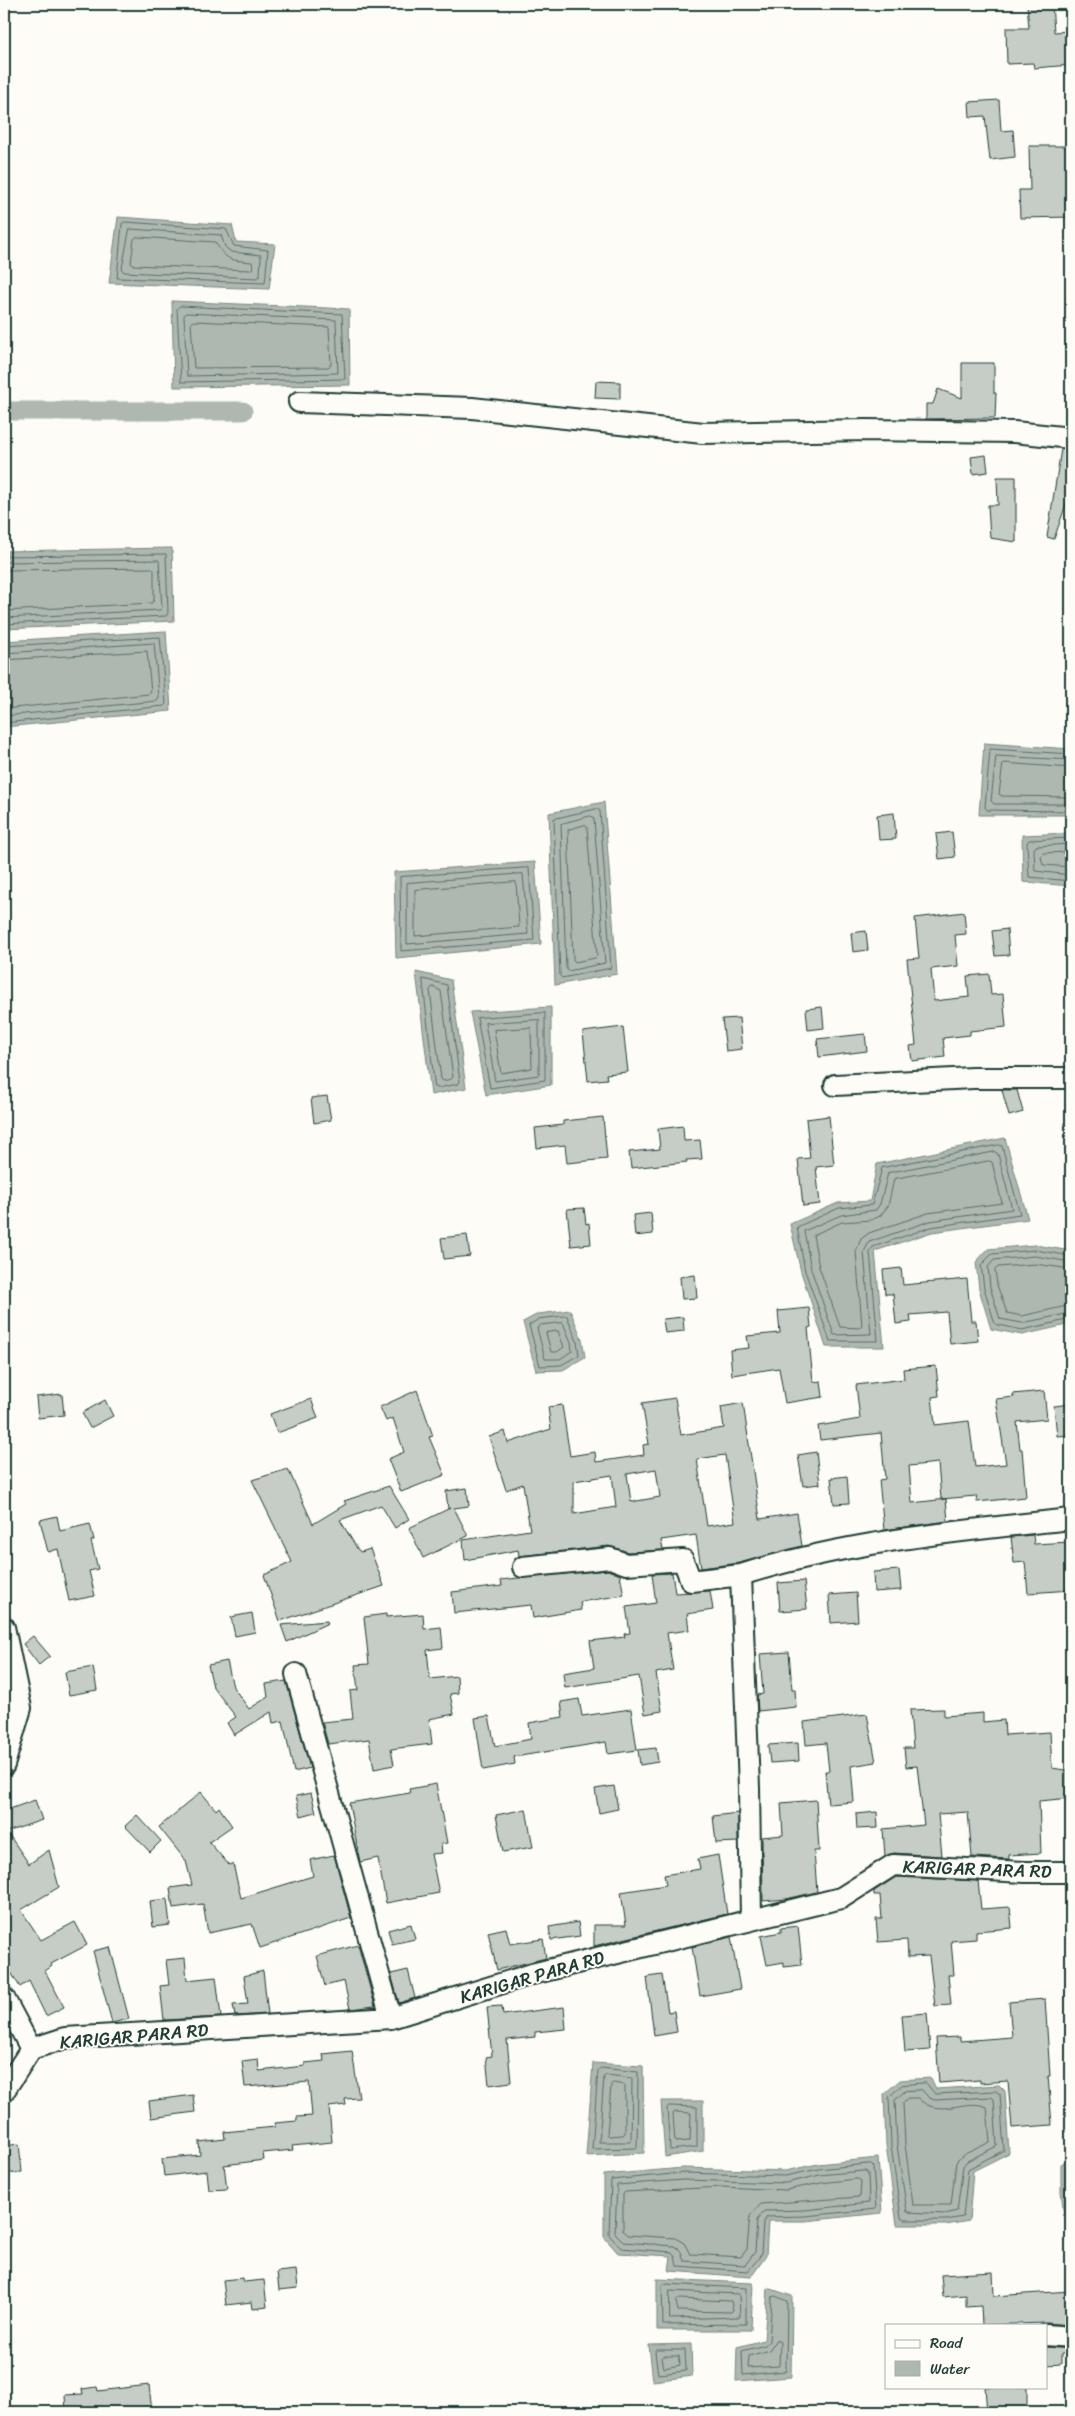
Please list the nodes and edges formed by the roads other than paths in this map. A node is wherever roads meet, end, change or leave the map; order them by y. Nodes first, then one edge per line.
1 (299, 402) dead end
2 (1071, 438) edge
3 (1071, 1078) edge
4 (835, 1085) dead end
5 (1071, 1519) edge
6 (523, 1567) dead end
7 (740, 1575) junction
8 (4, 1627) edge
9 (296, 1674) dead end
10 (4, 1765) edge
11 (1071, 1872) edge
12 (750, 1919) junction
13 (4, 1998) edge
14 (391, 2018) junction
15 (31, 2049) junction
16 (4, 2091) edge
17 (1048, 2335) edge
18 (1071, 2337) edge

1 - 2 street
3 - 4 street
5 - 7 street
6 - 7 street
7 - 12 street
8 - 10 street
9 - 14 street
11 - 12 street, KARIGAR PARA RD
12 - 14 street, KARIGAR PARA RD
13 - 15 street
14 - 15 street, KARIGAR PARA RD
15 - 16 street
17 - 18 street

